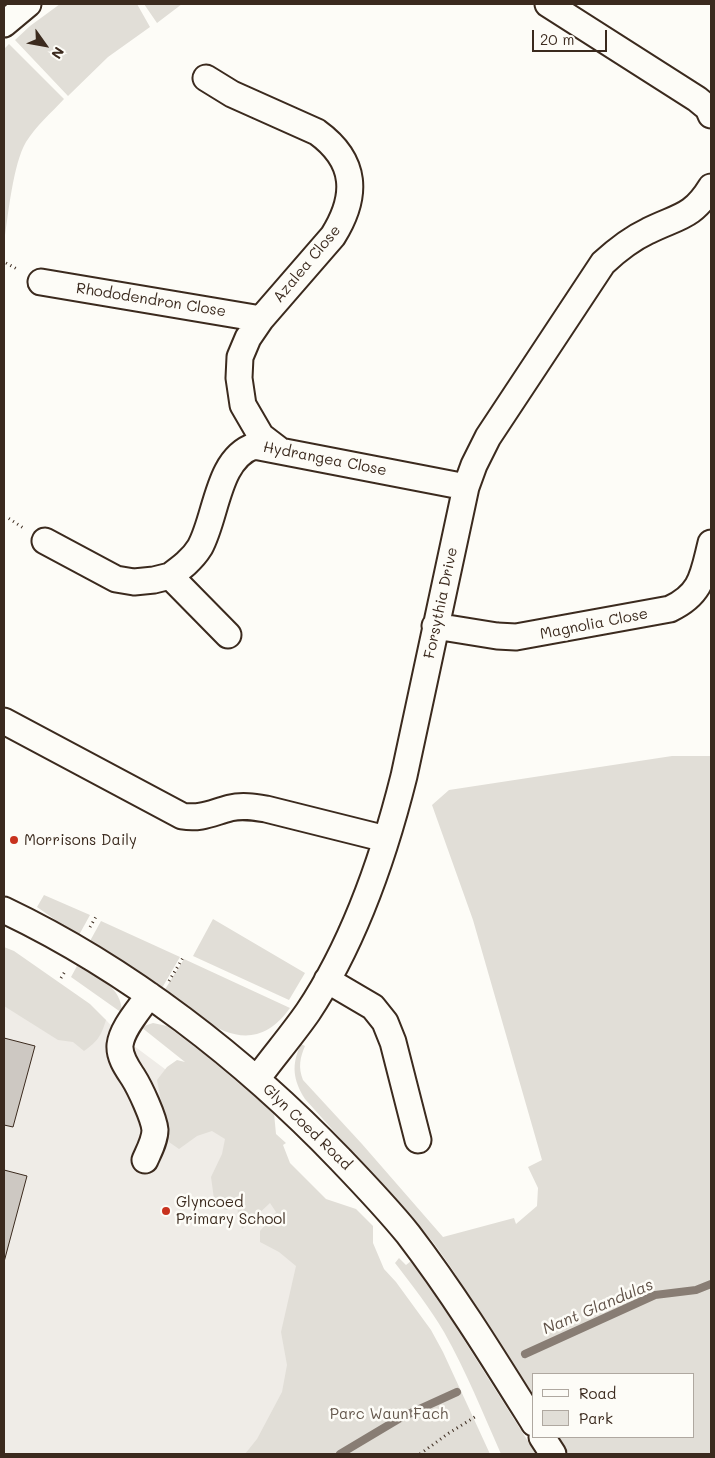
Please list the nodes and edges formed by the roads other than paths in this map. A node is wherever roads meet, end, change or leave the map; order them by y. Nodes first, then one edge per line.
1 (28, 4) edge
2 (548, 4) edge
3 (4, 24) edge
4 (206, 78) dead end
5 (711, 115) edge
6 (711, 187) edge
7 (41, 282) dead end
8 (261, 318) junction
9 (278, 450) junction
10 (466, 487) junction
11 (45, 542) dead end
12 (711, 543) edge
13 (170, 576) junction
14 (436, 626) junction
15 (228, 635) dead end
16 (4, 721) edge
17 (386, 840) junction
18 (4, 910) edge
19 (327, 980) junction
20 (148, 995) junction
21 (257, 1080) junction
22 (418, 1140) dead end
23 (145, 1160) dead end
24 (532, 1420) edge
25 (543, 1438) edge
26 (553, 1454) edge

1 - 3 street
2 - 5 street
4 - 8 street, Azalea Close
6 - 10 street, Forsythia Drive
7 - 8 street, Rhododendron Close
8 - 9 street, Azalea Close
9 - 10 street, Hydrangea Close
9 - 13 street, Hydrangea Close
10 - 14 street, Forsythia Drive
11 - 13 street, Hydrangea Close
12 - 14 street, Magnolia Close
13 - 15 street
14 - 17 street, Forsythia Drive
16 - 17 street
17 - 19 street, Forsythia Drive
18 - 20 street, Glyn Coed Road
19 - 21 street, Forsythia Drive
19 - 22 street
20 - 21 street, Glyn Coed Road
20 - 23 street
21 - 24 street, Glyn Coed Road
25 - 26 street

